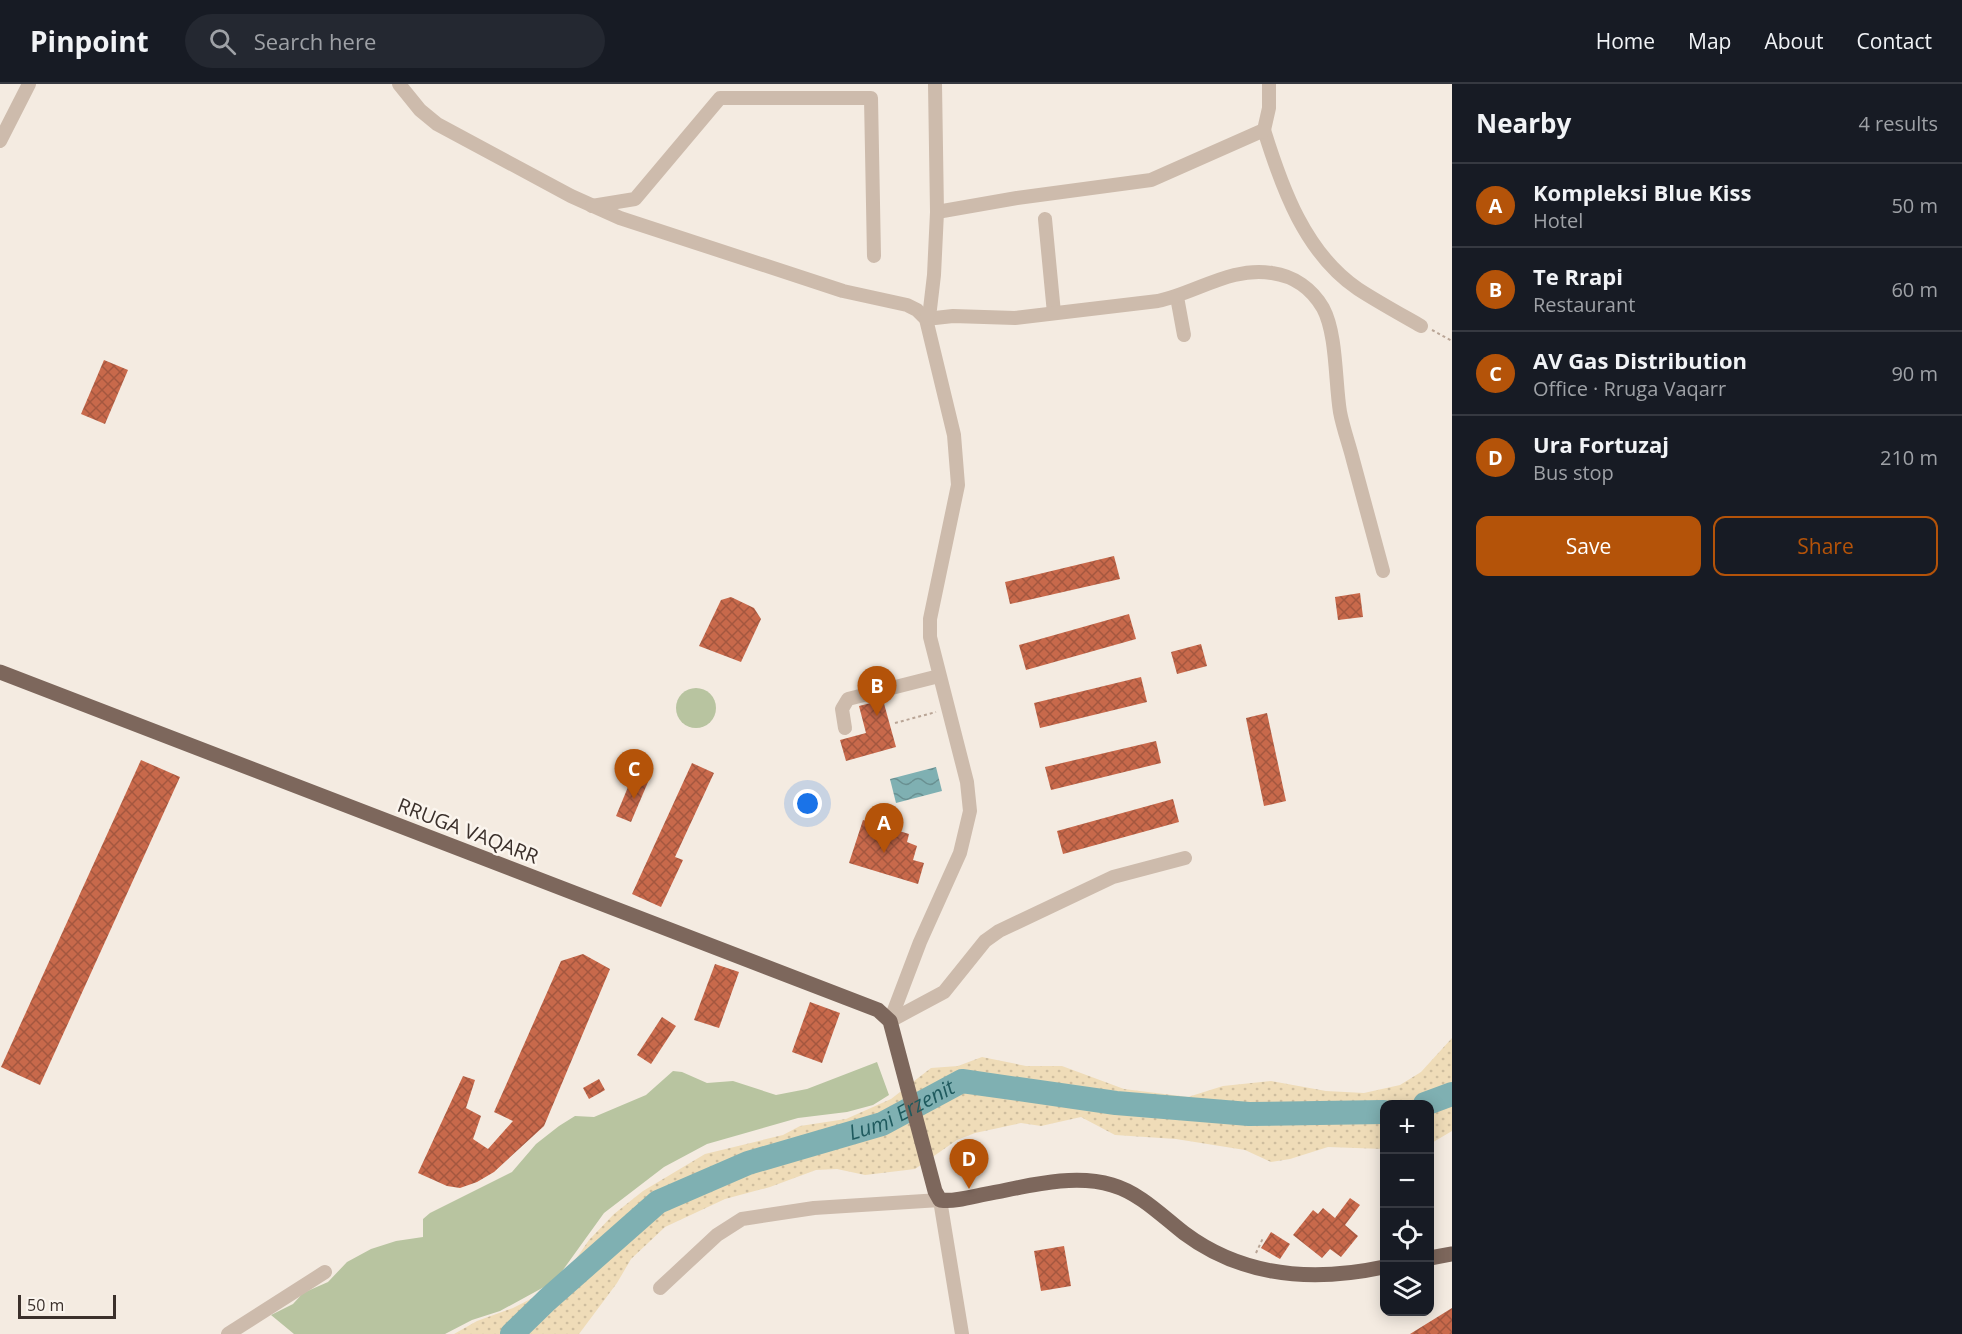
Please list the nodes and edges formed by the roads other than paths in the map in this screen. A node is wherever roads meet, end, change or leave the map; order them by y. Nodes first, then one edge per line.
1 (29, 84) edge
2 (399, 84) edge
3 (935, 84) edge
4 (1269, 84) edge
5 (1264, 130) junction
6 (0, 141) edge
7 (592, 206) junction
8 (937, 212) junction
9 (1045, 219) dead end
10 (874, 256) dead end
11 (1177, 297) junction
12 (1054, 313) junction
13 (926, 319) junction
14 (1421, 326) road end
15 (1184, 335) dead end
16 (1383, 571) dead end
17 (0, 672) edge
18 (939, 676) junction
19 (844, 728) dead end
20 (1185, 858) dead end
21 (890, 1021) junction
22 (938, 1195) junction
23 (1452, 1254) edge
24 (1434, 1257) edge
25 (1380, 1268) edge
26 (325, 1272) dead end
27 (660, 1288) dead end
28 (228, 1334) edge
29 (962, 1334) edge

1 - 6 street
2 - 7 street
3 - 8 street
4 - 5 street
5 - 8 street
5 - 14 street
7 - 10 street
7 - 13 street
8 - 13 street
9 - 12 street
11 - 12 street
11 - 15 street
11 - 16 street
12 - 13 street
13 - 18 street
17 - 21 main road, RRUGA VAQARR
18 - 19 street
18 - 21 street
20 - 21 street
21 - 22 main road
22 - 25 main road
22 - 27 street
22 - 29 street
23 - 24 main road
26 - 28 street

